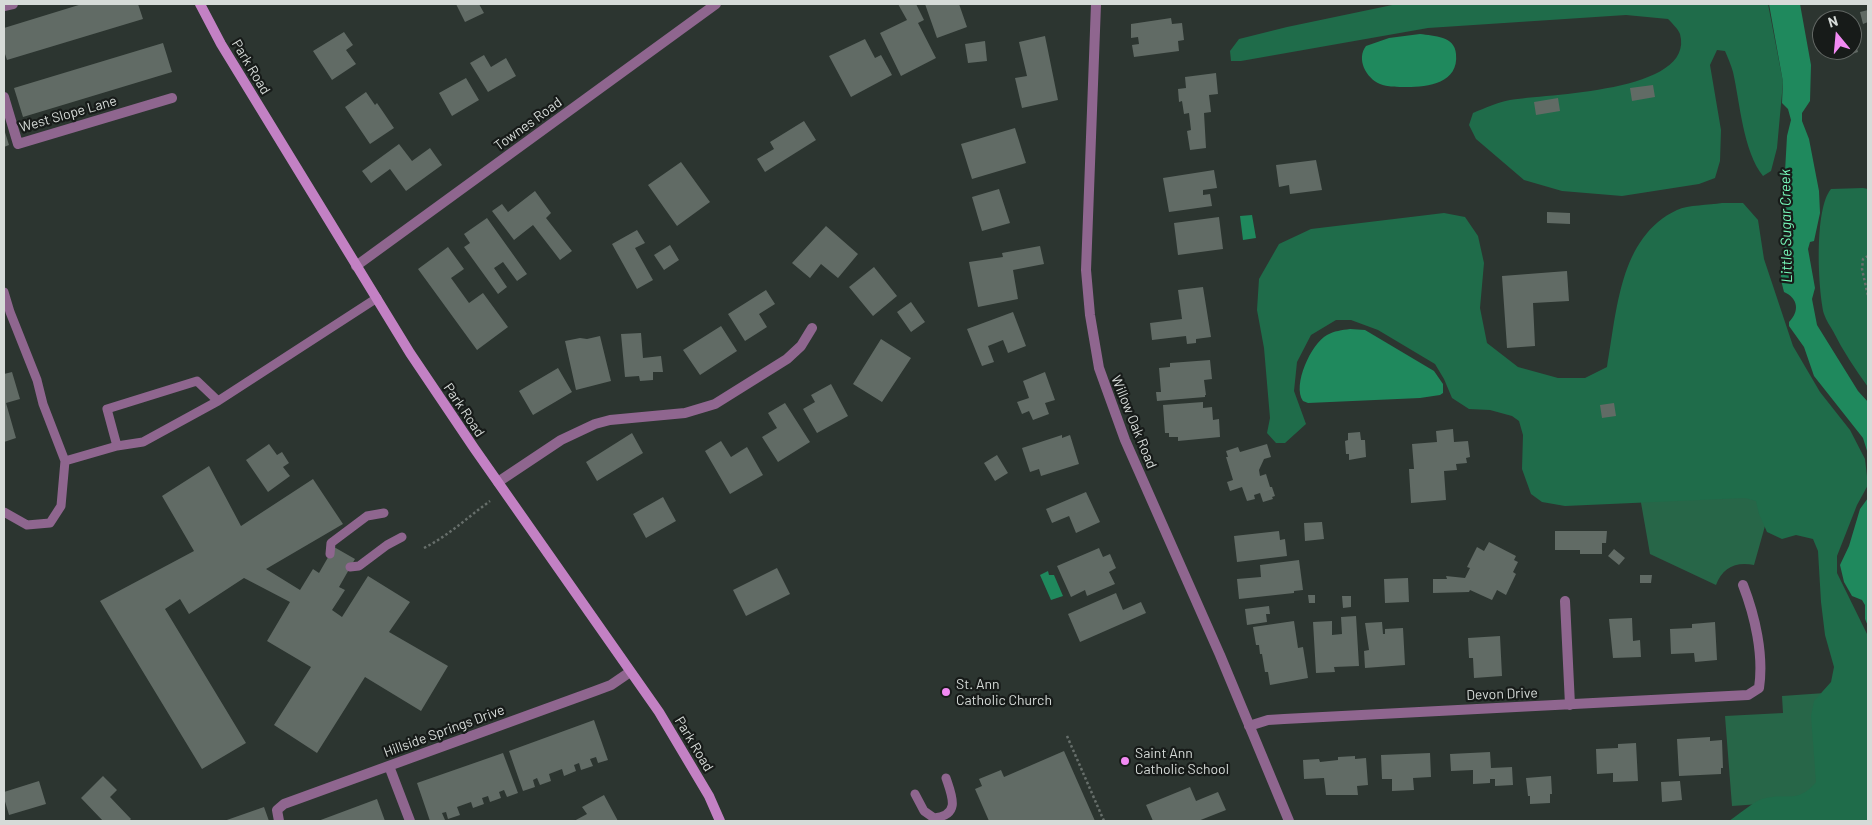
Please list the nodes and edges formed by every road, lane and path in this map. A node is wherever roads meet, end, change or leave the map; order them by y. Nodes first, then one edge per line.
1 (13, 4) edge
2 (200, 4) edge
3 (716, 4) edge
4 (1096, 4) edge
5 (4, 6) edge
6 (172, 98) dead end
7 (4, 99) edge
8 (1868, 256) edge
9 (356, 266) junction
10 (4, 292) edge
11 (1868, 296) edge
12 (376, 298) junction
13 (812, 328) dead end
14 (218, 401) junction
15 (117, 446) junction
16 (65, 461) junction
17 (498, 482) junction
18 (490, 501) dead end
19 (4, 512) edge
20 (384, 514) dead end
21 (402, 537) dead end
22 (424, 548) dead end
23 (330, 554) dead end
24 (350, 567) dead end
25 (1743, 585) dead end
26 (1565, 601) dead end
27 (630, 672) junction
28 (1570, 705) junction
29 (1249, 726) junction
30 (1067, 736) dead end
31 (389, 766) junction
32 (946, 778) dead end
33 (915, 794) dead end
34 (279, 821) edge
35 (410, 821) edge
36 (720, 821) edge
37 (1104, 821) edge
38 (1289, 821) edge

1 - 5 street
2 - 9 main road, Park Road
3 - 9 street, Townes Road
4 - 29 street, Willow Oak Road
6 - 7 street, West Slope Lane
8 - 11 path
9 - 12 main road, Park Road
10 - 16 lane
12 - 14 lane
12 - 17 main road, Park Road
13 - 17 street
14 - 15 lane
14 - 15 lane
15 - 16 lane
16 - 19 lane
17 - 27 main road, Park Road
18 - 22 path
20 - 23 lane
21 - 24 lane
25 - 28 street, Devon Drive
26 - 28 street
27 - 31 street, Hillside Springs Drive
27 - 36 main road, Park Road
28 - 29 street, Devon Drive
29 - 38 street, Willow Oak Road
30 - 37 path
31 - 34 street, Hillside Springs Drive
31 - 35 street
32 - 33 lane

